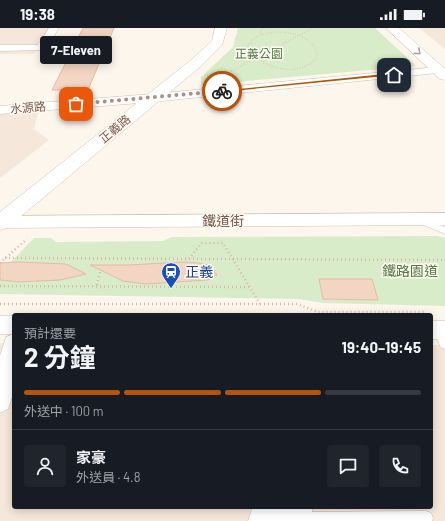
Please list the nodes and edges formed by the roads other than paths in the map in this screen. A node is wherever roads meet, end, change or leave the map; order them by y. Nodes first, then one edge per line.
1 (54, 28) edge
2 (221, 28) edge
3 (392, 28) edge
4 (406, 28) edge
5 (0, 48) edge
6 (443, 70) edge
7 (152, 98) junction
8 (0, 110) edge
9 (445, 219) edge
10 (417, 220) junction
11 (1, 222) edge
12 (445, 231) edge
13 (0, 325) edge
14 (12, 325) edge
15 (12, 352) edge
16 (0, 401) edge
17 (12, 401) edge
18 (299, 513) edge
19 (426, 518) dead end
20 (262, 521) edge

1 - 5 street
2 - 7 street, 正義路
3 -> 6 street
4 - 6 street
6 - 7 street, 水源路
7 - 8 street, 水源路
7 - 11 street, 正義路
9 - 10 street, 鐵道街
10 - 11 street, 鐵道街
10 - 12 lane
13 - 14 street
15 - 16 street
16 - 17 street
18 - 19 lane
18 - 20 street

